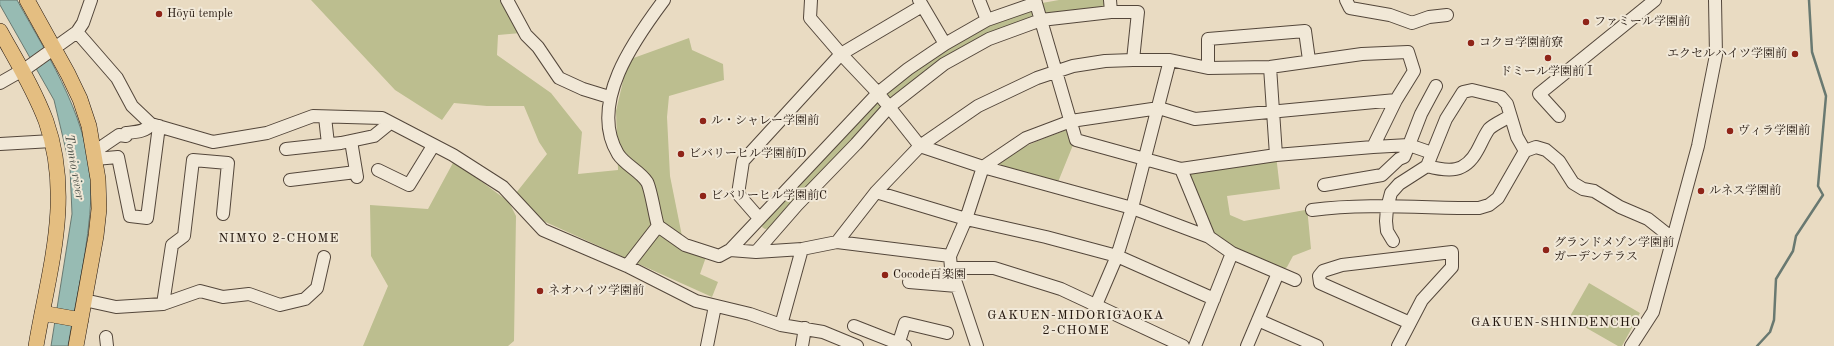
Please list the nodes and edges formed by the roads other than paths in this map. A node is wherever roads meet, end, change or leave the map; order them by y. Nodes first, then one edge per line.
1 (27, 0) edge
2 (91, 0) edge
3 (507, 0) edge
4 (664, 0) edge
5 (811, 0) edge
6 (979, 0) edge
7 (1346, 0) edge
8 (1654, 0) edge
9 (1715, 0) edge
10 (1036, 1) edge
11 (920, 3) edge
12 (1110, 6) edge
13 (1447, 15) dead end
14 (987, 20) junction
15 (1041, 20) junction
16 (0, 31) edge
17 (77, 32) junction
18 (946, 44) junction
19 (53, 51) junction
20 (841, 54) junction
21 (1133, 60) junction
22 (1170, 60) junction
23 (1310, 60) junction
24 (1270, 67) junction
25 (1208, 68) junction
26 (25, 69) junction
27 (1057, 72) junction
28 (0, 83) edge
29 (1436, 86) dead end
30 (878, 93) junction
31 (609, 97) junction
32 (1396, 100) junction
33 (889, 107) junction
34 (1159, 108) junction
35 (1274, 110) junction
36 (1510, 116) junction
37 (1559, 116) dead end
38 (325, 117) junction
39 (1071, 121) junction
40 (390, 122) junction
41 (155, 125) junction
42 (52, 141) junction
43 (351, 141) junction
44 (0, 144) edge
45 (328, 144) junction
46 (1409, 145) junction
47 (433, 146) junction
48 (920, 146) junction
49 (1373, 147) junction
50 (286, 149) dead end
51 (1525, 151) junction
52 (1432, 153) junction
53 (1276, 155) junction
54 (94, 156) junction
55 (1145, 159) junction
56 (1427, 166) junction
57 (983, 167) junction
58 (1181, 169) junction
59 (378, 170) dead end
60 (290, 180) dead end
61 (1324, 185) dead end
62 (876, 192) junction
63 (1132, 208) junction
64 (1387, 208) junction
65 (1312, 210) dead end
66 (223, 214) dead end
67 (759, 218) junction
68 (966, 219) junction
69 (658, 226) junction
70 (1209, 237) junction
71 (1672, 238) junction
72 (1393, 241) dead end
73 (837, 242) junction
74 (802, 248) junction
75 (730, 250) junction
76 (756, 252) junction
77 (1232, 253) junction
78 (1118, 256) junction
79 (324, 257) dead end
80 (950, 262) junction
81 (627, 266) junction
82 (1278, 273) junction
83 (1295, 280) dead end
84 (909, 282) dead end
85 (957, 286) junction
86 (1214, 299) junction
87 (84, 300) junction
88 (163, 304) junction
89 (1096, 305) junction
90 (714, 306) junction
91 (42, 313) junction
92 (81, 320) junction
93 (1258, 320) junction
94 (1410, 323) junction
95 (781, 325) junction
96 (854, 326) dead end
97 (804, 328) junction
98 (947, 333) dead end
99 (902, 344) edge
100 (36, 346) edge
101 (76, 346) edge
102 (706, 346) edge
103 (802, 346) edge
104 (855, 346) edge
105 (977, 346) edge
106 (1183, 346) edge
107 (1195, 346) edge
108 (1247, 346) edge
109 (1317, 346) edge
110 (1398, 346) edge
111 (1632, 346) edge

1 - 19 main road
2 - 17 street
3 - 31 street
4 - 31 street
5 - 20 street
6 - 14 street
7 - 13 street
8 - 37 street
9 - 71 street
10 - 14 street
10 - 15 street
11 - 18 street
11 - 20 street
12 - 15 street
12 - 21 street
14 - 18 street
15 - 27 street
15 - 33 street
16 - 26 main road
17 - 19 street
17 - 41 street
18 - 30 street
19 - 26 street
19 - 54 main road
20 - 30 street
20 - 67 street
21 - 22 street
21 - 27 street
22 - 25 street
22 - 34 street
23 - 24 street
23 - 25 street
23 - 32 street
24 - 25 street
24 - 35 street
26 - 28 street
26 - 42 main road
27 - 39 street
27 - 48 street
29 - 46 street
30 - 33 street
30 - 67 street
31 - 69 street
32 - 35 street
32 - 49 street
33 - 48 street
33 - 76 street
34 - 35 street
34 - 39 street
34 - 55 street
35 - 53 street
36 - 51 street
36 - 52 street
36 - 56 street
38 - 40 street
38 - 41 street
38 - 45 street
39 - 55 street
39 - 57 street
40 - 43 street
40 - 47 street
41 - 54 street
41 - 54 street
42 - 44 street
42 - 91 main road
43 - 45 street
43 - 60 street
45 - 50 street
46 - 49 street
46 - 52 street
46 - 61 street
47 - 59 street
47 - 81 street
48 - 57 street
48 - 62 street
49 - 53 street
51 - 64 street
51 - 71 street
52 - 56 street
53 - 58 street
54 - 87 main road
55 - 58 street
55 - 63 street
56 - 64 street
57 - 63 street
57 - 68 street
58 - 70 street
62 - 68 street
62 - 73 street
63 - 70 street
63 - 78 street
64 - 65 street
64 - 72 street
66 - 88 street
67 - 75 street
68 - 78 street
68 - 80 street
69 - 75 street
69 - 81 street
70 - 77 street
71 - 111 street
73 - 74 street
73 - 80 street
74 - 76 street
74 - 95 street
75 - 76 street
77 - 82 street
77 - 86 street
78 - 86 street
78 - 89 street
79 - 88 street
80 - 85 street
80 - 89 street
81 - 90 street
82 - 83 street
82 - 93 street
84 - 85 street
85 - 105 street
86 - 107 street
87 - 88 street
87 - 92 main road
89 - 106 street
90 - 95 street
90 - 102 street
91 - 92 main road
91 - 100 main road
92 - 101 main road
93 - 108 street
93 - 109 street
94 - 94 street
94 - 110 street
95 - 97 street
96 - 99 street
97 - 103 street
97 - 104 street
98 - 99 street

